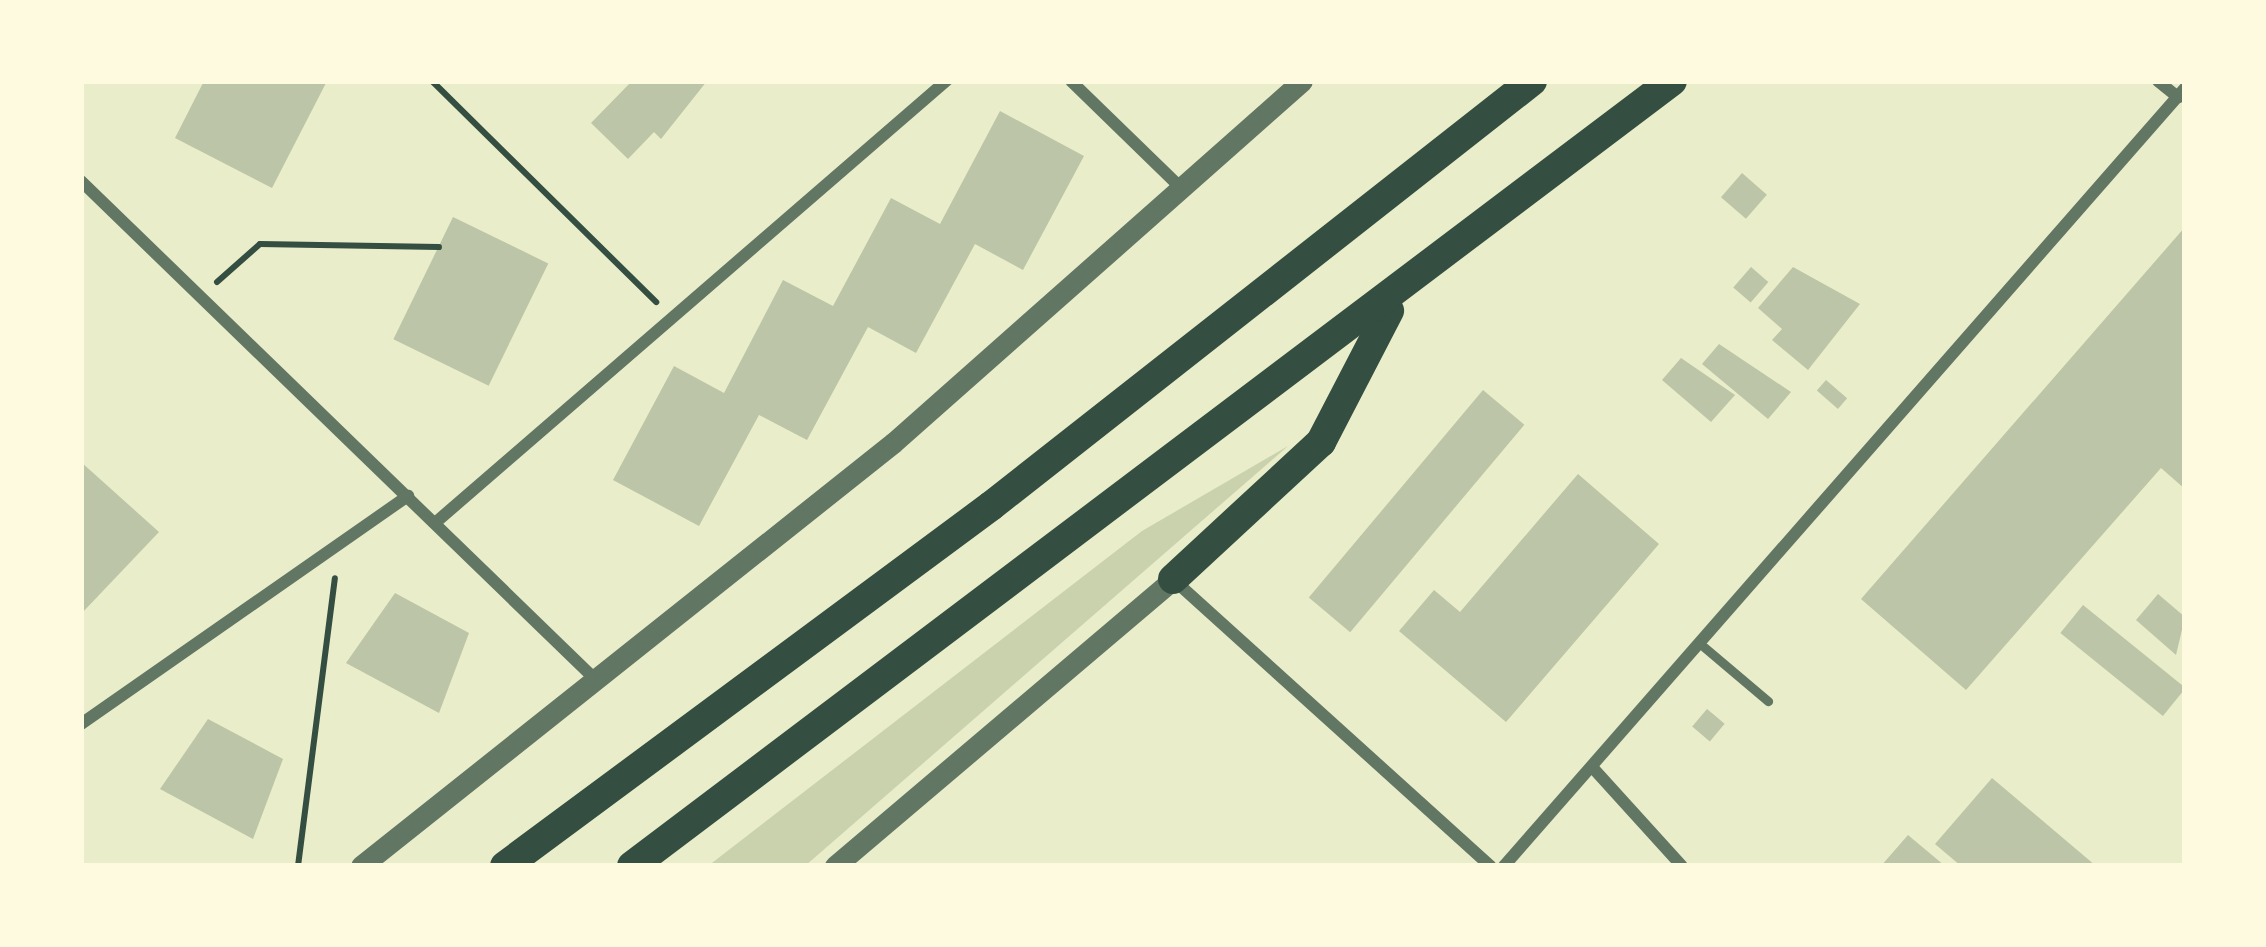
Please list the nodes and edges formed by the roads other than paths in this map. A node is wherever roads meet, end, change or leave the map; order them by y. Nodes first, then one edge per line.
1 (946, 81) edge
2 (1072, 81) edge
3 (1302, 81) edge
4 (1532, 81) edge
5 (1672, 81) edge
6 (2158, 81) edge
7 (2182, 96) edge
8 (81, 182) edge
9 (1181, 188) junction
10 (1395, 301) junction
11 (408, 496) junction
12 (435, 523) junction
13 (1173, 579) junction
14 (1704, 647) junction
15 (597, 681) junction
16 (1768, 701) dead end
17 (81, 724) edge
18 (1593, 768) junction
19 (362, 866) edge
20 (505, 866) edge
21 (632, 866) edge
22 (835, 866) edge
23 (1490, 866) edge
24 (1504, 866) edge
25 (1682, 866) edge

1 - 12 street
2 - 9 street
3 - 9 street
4 - 20 main road
5 - 10 main road
6 - 7 street
7 - 14 street
8 - 11 street
9 - 15 street
10 - 13 main road
10 - 21 main road
11 - 12 street
11 - 17 street
12 - 15 street
13 - 22 street
13 - 23 street
14 - 16 lane
14 - 18 street
15 - 19 street
18 - 24 street
18 - 25 street

